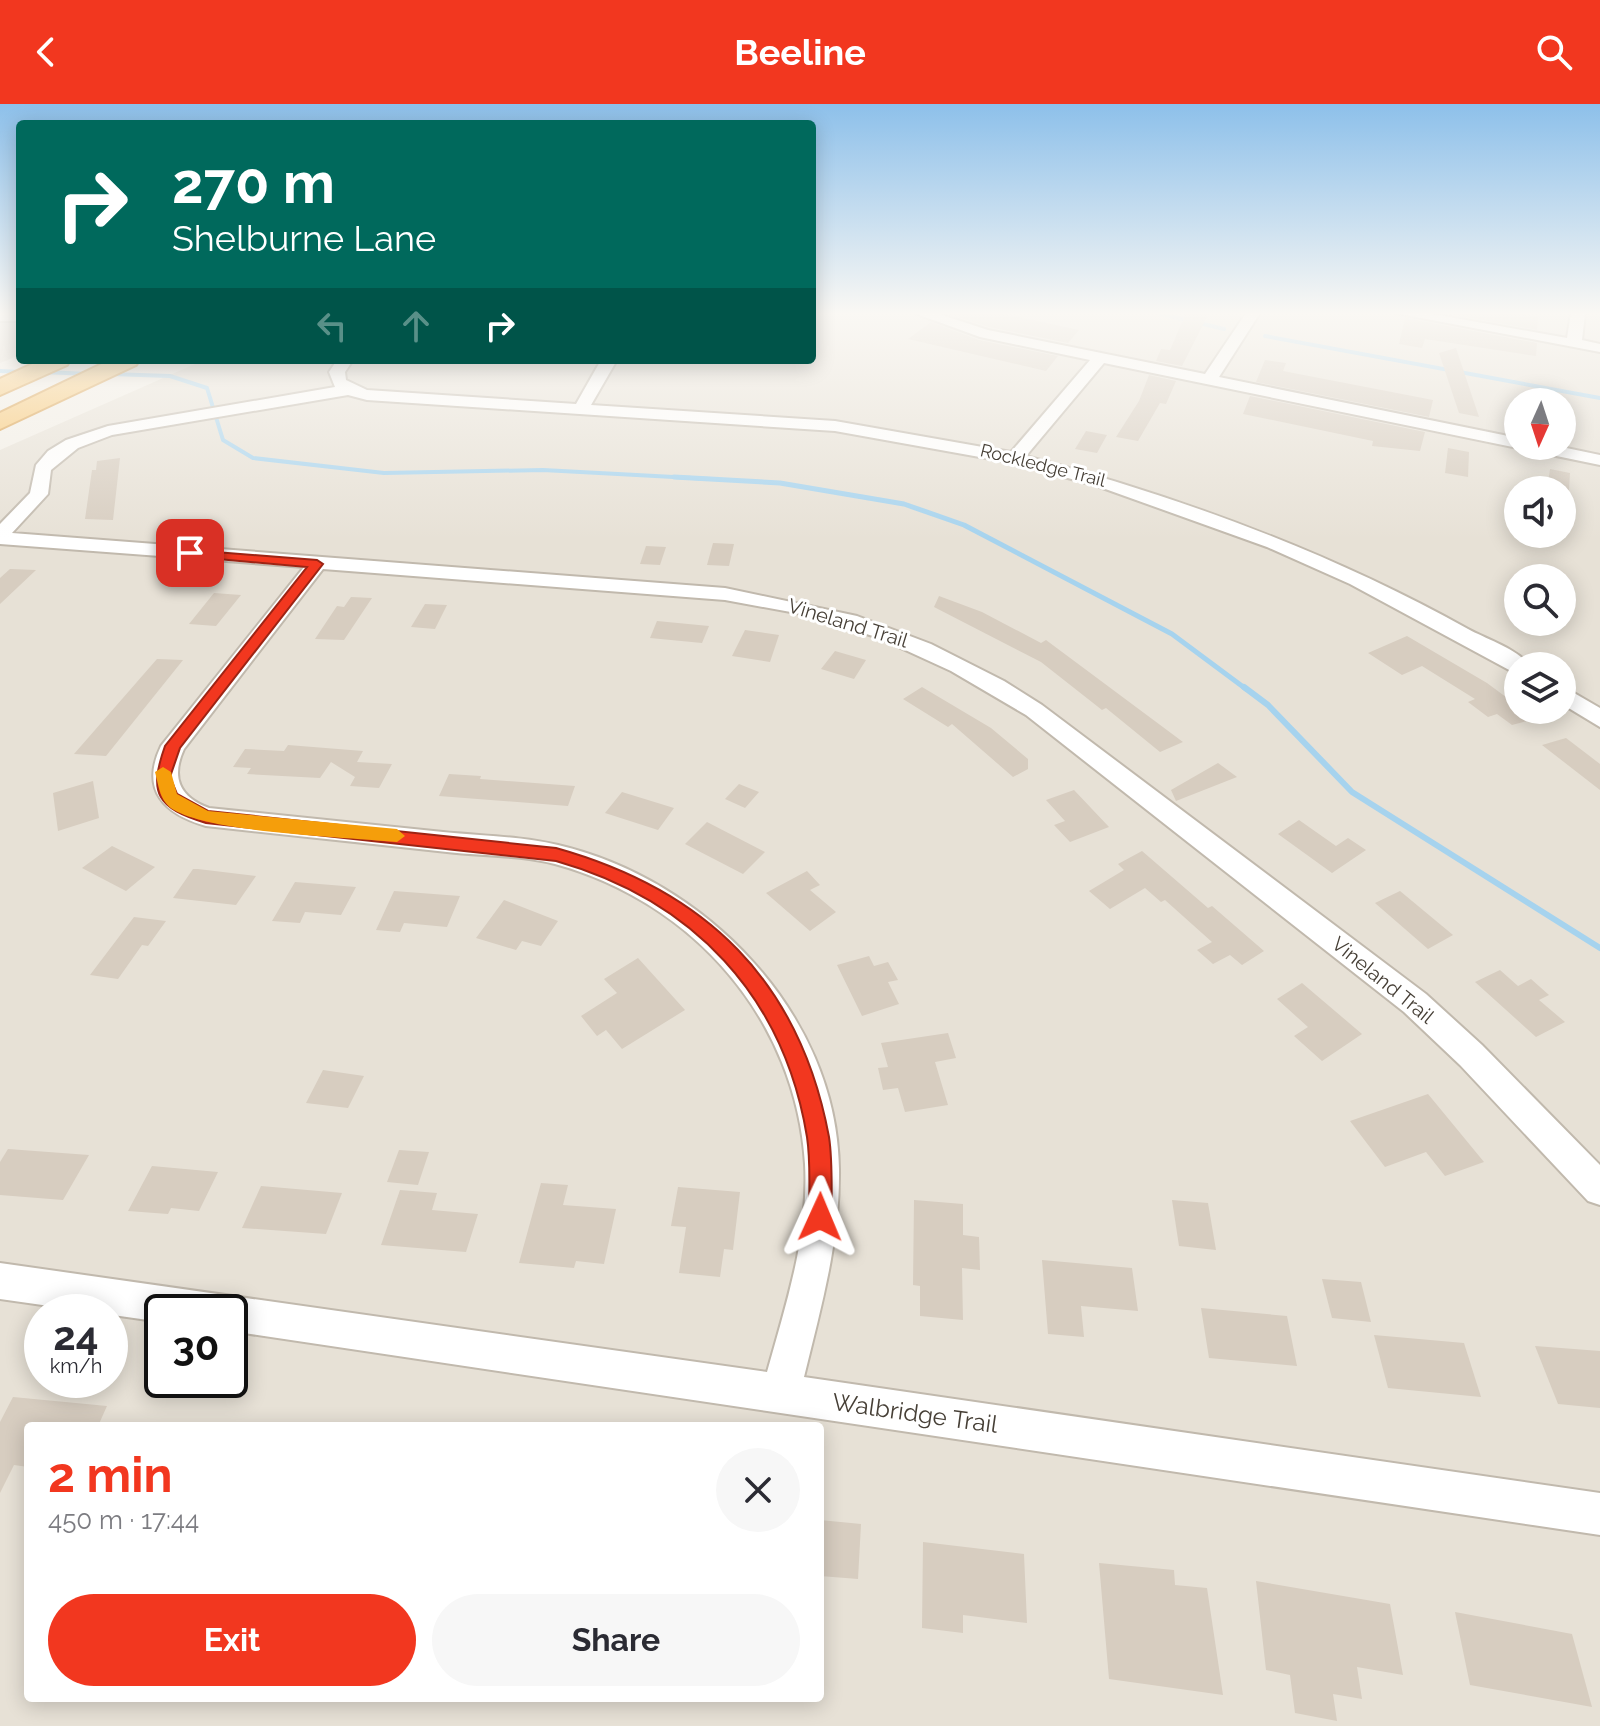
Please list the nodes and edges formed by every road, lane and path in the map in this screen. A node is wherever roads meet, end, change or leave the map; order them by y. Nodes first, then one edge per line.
1 (69, 389) edge
2 (593, 389) edge
3 (1074, 389) edge
4 (1252, 389) edge
5 (348, 390) joint
6 (581, 409) junction
7 (0, 422) edge
8 (1504, 440) edge
9 (1576, 455) edge
10 (1016, 457) junction
11 (1600, 460) edge
12 (0, 536) edge
13 (317, 564) junction
14 (1504, 657) edge
15 (1576, 703) edge
16 (1600, 719) edge
17 (1600, 1189) edge
18 (0, 1281) edge
19 (144, 1300) edge
20 (248, 1315) edge
21 (781, 1393) junction
22 (1600, 1514) edge

1 - 7 highway
2 - 6 street
3 - 10 street
4 - 8 street
5 - 6 street, Rockledge Trail
5 - 12 street
6 - 10 street, Rockledge Trail
9 - 11 street
10 - 14 street, Rockledge Trail
12 - 13 street, Vineland Trail
13 - 17 street, Vineland Trail
13 - 21 street
15 - 16 street
18 - 19 street, Walbridge Trail
20 - 21 street, Walbridge Trail
21 - 22 street, Walbridge Trail

